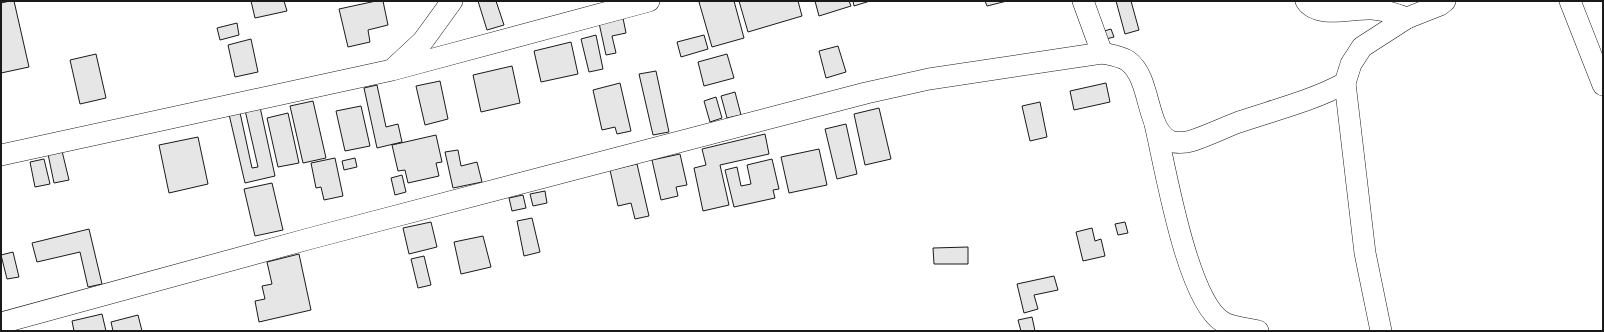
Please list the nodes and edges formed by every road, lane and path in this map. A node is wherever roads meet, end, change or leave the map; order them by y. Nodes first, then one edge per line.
1 (452, 1) edge
2 (649, 1) edge
3 (1083, 1) edge
4 (1306, 1) edge
5 (1445, 1) edge
6 (1570, 1) edge
7 (1407, 18) junction
8 (1102, 53) junction
9 (392, 70) junction
10 (1345, 83) junction
11 (1603, 85) edge
12 (1155, 124) junction
13 (1, 156) edge
14 (1, 323) edge
15 (1258, 331) edge
16 (1382, 331) edge

1 - 9 street
2 - 9 street
3 - 8 street
4 - 7 street
5 - 7 street
6 - 11 street
7 - 10 street
8 - 12 street
8 - 14 street
9 - 13 street
10 - 12 street
10 - 16 street
12 - 15 street

